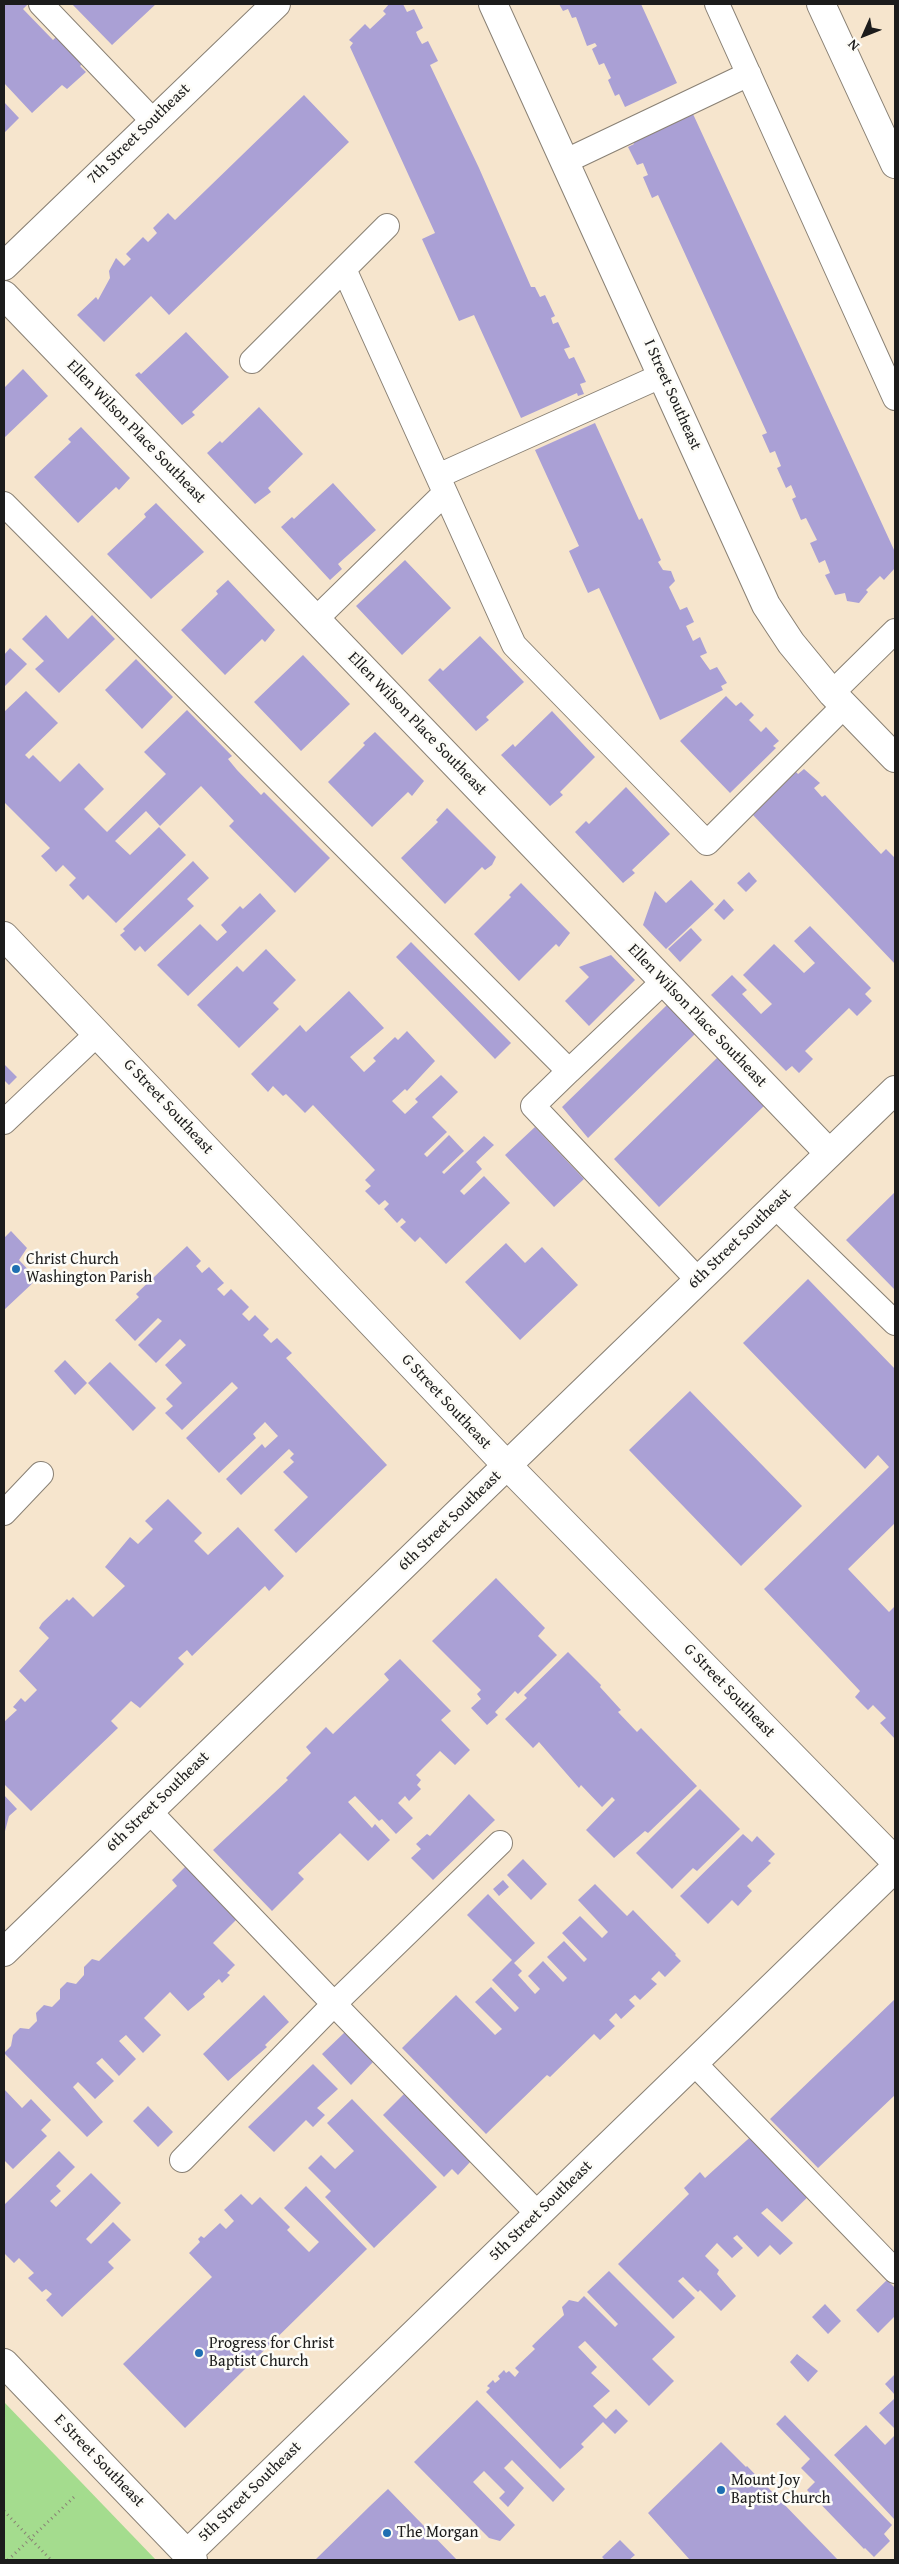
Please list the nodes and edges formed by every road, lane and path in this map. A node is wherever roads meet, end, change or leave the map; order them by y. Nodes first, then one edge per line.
1 (41, 4) edge
2 (276, 4) edge
3 (493, 4) edge
4 (718, 4) edge
5 (821, 4) edge
6 (749, 74) junction
7 (153, 121) junction
8 (566, 161) junction
9 (895, 164) edge
10 (387, 226) dead end
11 (4, 266) edge
12 (344, 269) junction
13 (4, 295) edge
14 (252, 361) dead end
15 (663, 375) junction
16 (895, 398) edge
17 (441, 485) junction
18 (4, 504) edge
19 (316, 619) junction
20 (895, 631) edge
21 (838, 699) junction
22 (895, 758) edge
23 (4, 936) edge
24 (664, 981) junction
25 (98, 1033) junction
26 (569, 1071) junction
27 (895, 1090) edge
28 (4, 1122) edge
29 (829, 1153) junction
30 (775, 1206) junction
31 (698, 1280) junction
32 (895, 1323) edge
33 (507, 1466) junction
34 (41, 1474) dead end
35 (4, 1513) edge
36 (149, 1811) junction
37 (500, 1843) dead end
38 (895, 1861) edge
39 (895, 1868) edge
40 (4, 1952) edge
41 (334, 2004) junction
42 (694, 2063) junction
43 (182, 2160) dead end
44 (538, 2214) junction
45 (895, 2272) edge
46 (4, 2363) edge
47 (74, 2497) dead end
48 (4, 2511) edge
49 (31, 2539) junction
50 (190, 2557) edge
51 (8, 2560) edge
52 (52, 2560) edge

1 - 7 lane
2 - 7 street, 7th Street Southeast
3 - 8 street, I Street Southeast
4 - 6 lane
5 - 9 street
6 - 8 lane
6 - 16 lane
7 - 11 street, 7th Street Southeast
8 - 15 street, I Street Southeast
10 - 12 lane
12 - 14 lane
12 - 17 lane
13 - 19 street, Ellen Wilson Place Southeast
15 - 17 lane
15 - 21 street, I Street Southeast
17 - 19 lane
17 - 21 lane
18 - 26 lane
19 - 24 street, Ellen Wilson Place Southeast
20 - 21 lane
21 - 22 street, I Street Southeast
23 - 25 street, G Street Southeast
24 - 26 lane
24 - 29 street, Ellen Wilson Place Southeast
25 - 28 lane
25 - 33 street, G Street Southeast
26 - 31 lane
27 - 29 street, 6th Street Southeast
29 - 30 street, 6th Street Southeast
30 - 31 street, 6th Street Southeast
30 - 32 lane
31 - 33 street, 6th Street Southeast
33 - 36 street, 6th Street Southeast
33 - 38 street, G Street Southeast
34 - 35 lane
36 - 40 street, 6th Street Southeast
36 - 41 lane
37 - 41 lane
39 - 42 street, 5th Street Southeast
41 - 43 lane
41 - 44 lane
42 - 44 street, 5th Street Southeast
42 - 45 lane
44 - 50 street, 5th Street Southeast
46 - 50 street, E Street Southeast
47 - 49 path
48 - 49 path
49 - 51 path
49 - 52 path

